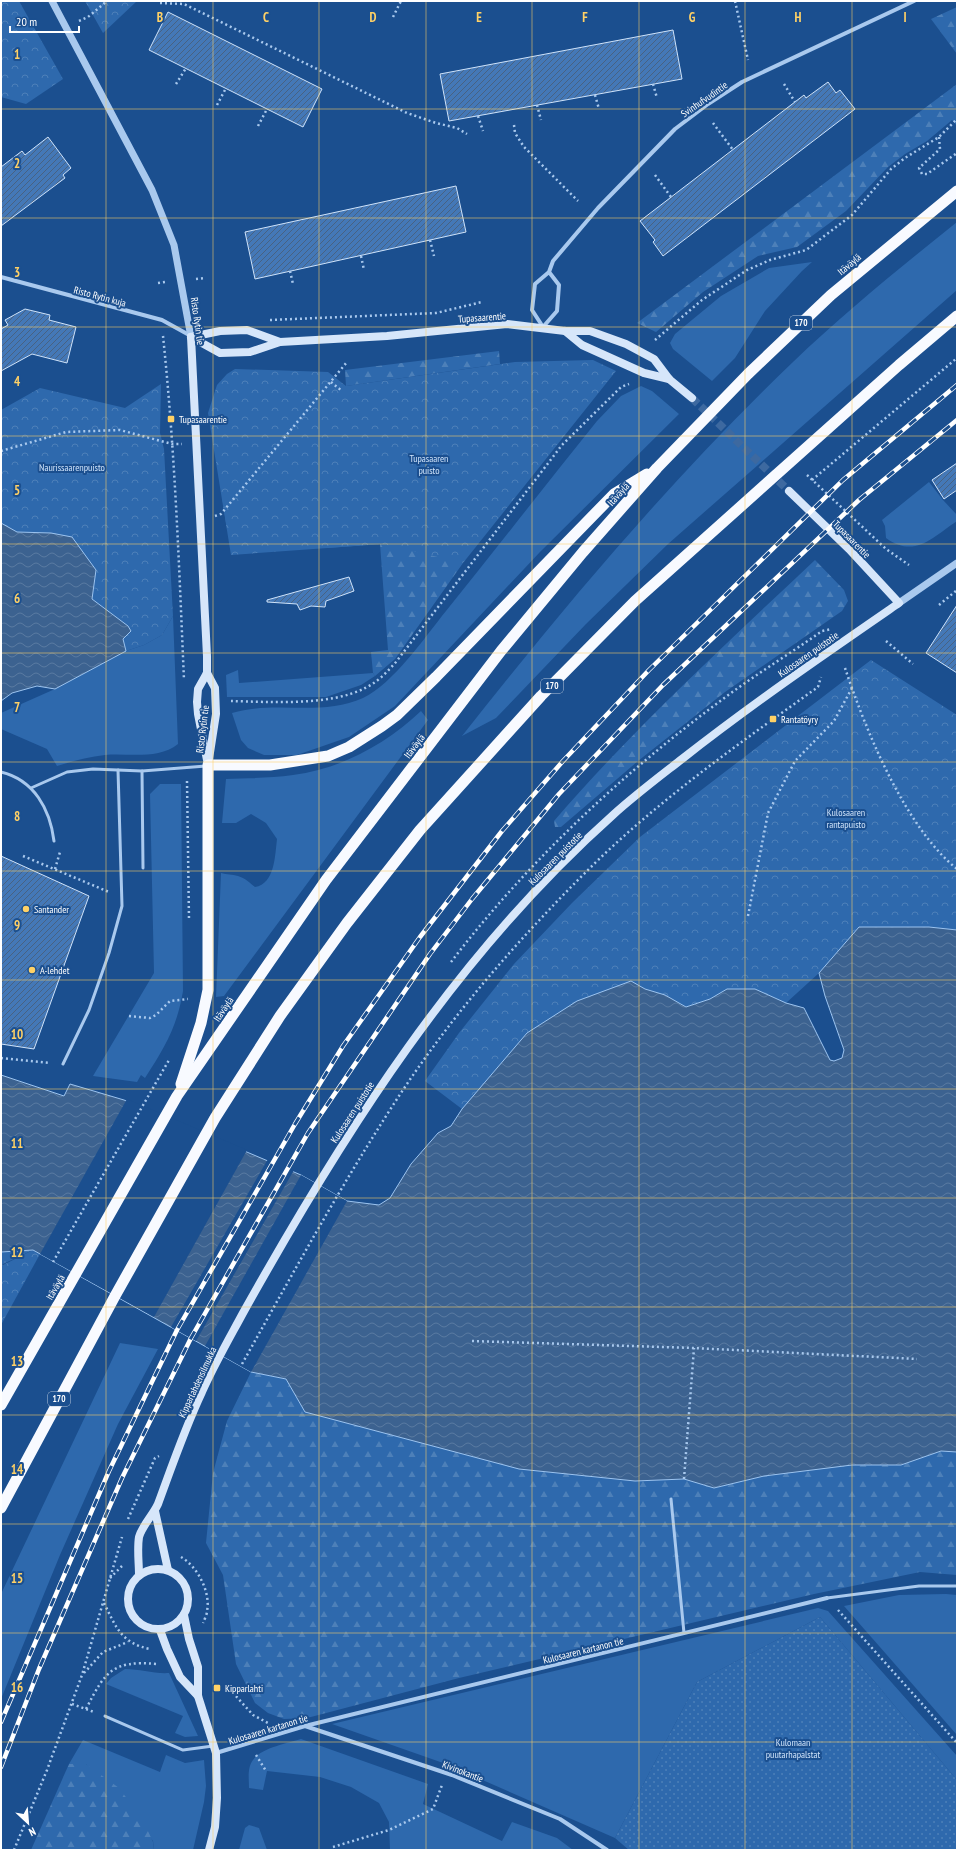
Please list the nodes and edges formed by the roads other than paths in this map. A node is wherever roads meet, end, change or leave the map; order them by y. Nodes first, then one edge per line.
1 (52, 1) edge
2 (914, 1) edge
3 (957, 191) edge
4 (549, 272) junction
5 (1, 277) edge
6 (957, 316) edge
7 (542, 327) junction
8 (565, 331) junction
9 (191, 336) junction
10 (280, 342) junction
11 (669, 379) junction
12 (692, 398) tunnel mouth
13 (657, 468) junction
14 (789, 491) tunnel mouth
15 (957, 563) edge
16 (899, 603) junction
17 (206, 673) junction
18 (208, 765) junction
19 (118, 770) junction
20 (142, 771) junction
21 (1, 772) edge
22 (31, 788) junction
23 (54, 841) dead end
24 (143, 868) dead end
25 (63, 1064) road end
26 (177, 1096) junction
27 (269, 1266) joint
28 (1, 1405) edge
29 (671, 1499) dead end
30 (2, 1507) edge
31 (155, 1511) junction
32 (168, 1570) junction
33 (139, 1575) junction
34 (957, 1586) edge
35 (827, 1598) joint
36 (184, 1616) junction
37 (160, 1630) junction
38 (684, 1633) junction
39 (198, 1696) junction
40 (105, 1716) road end
41 (305, 1726) junction
42 (216, 1749) junction
43 (209, 1850) edge
44 (607, 1850) edge

1 - 9 street, Risto Rytin tie
2 - 4 street, Svinhufvudintie
3 - 13 highway, Itäväylä / 170
4 - 7 street
4 - 7 street, Svinhufvudintie
5 - 9 street, Risto Rytin kuja
6 - 30 highway, 170
7 - 8 main road, Tupasaarentie
7 - 10 main road, Tupasaarentie
8 - 11 main road, Tupasaarentie
8 - 11 main road, Tupasaarentie
9 - 10 main road, Tupasaarentie
9 - 10 main road, Tupasaarentie
9 - 17 main road, Risto Rytin tie
11 - 12 main road, Tupasaarentie
13 - 18 highway
13 - 26 highway, Itäväylä / 170
14 - 16 main road, Tupasaarentie
15 - 16 street, Kulosaaren puistotie
16 - 27 main road, Kulosaaren puistotie
17 - 18 main road, Risto Rytin tie
17 - 18 main road, Risto Rytin tie
18 - 20 lane
18 - 26 highway
19 - 20 lane
19 - 22 lane
19 - 25 lane
20 - 24 lane
21 - 22 lane
22 - 23 lane
26 - 28 highway, Itäväylä / 170
27 - 31 main road, Kipparlahdensilmukka
29 - 38 lane
31 - 32 main road
31 - 33 main road, Kipparlahdensilmukka
32 - 33 main road
32 - 36 main road
33 - 37 main road
34 - 35 lane, Kulosaaren kartanon tie
35 - 38 street, Kulosaaren kartanon tie
36 - 37 main road
36 - 39 main road
37 - 39 main road
38 - 41 street, Kulosaaren kartanon tie
39 - 42 main road
40 - 42 lane
41 - 42 street, Kulosaaren kartanon tie
41 - 44 street, Kivinokantie
42 - 43 main road

